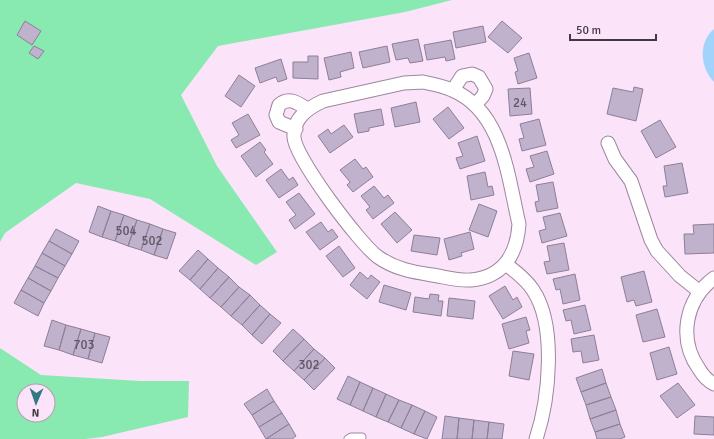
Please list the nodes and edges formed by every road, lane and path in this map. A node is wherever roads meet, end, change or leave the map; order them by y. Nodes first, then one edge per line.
1 (453, 90) junction
2 (475, 105) junction
3 (307, 109) junction
4 (296, 129) junction
5 (608, 143) dead end
6 (507, 264) junction
7 (714, 278) edge
8 (700, 292) junction
9 (714, 384) edge
10 (362, 437) dead end
11 (348, 439) edge
12 (536, 439) edge

1 - 2 street
1 - 2 street
1 - 3 street
2 - 6 street
3 - 4 street
3 - 4 street
4 - 6 street
5 - 8 street
6 - 12 street
7 - 8 street
8 - 9 street
10 - 11 lane

